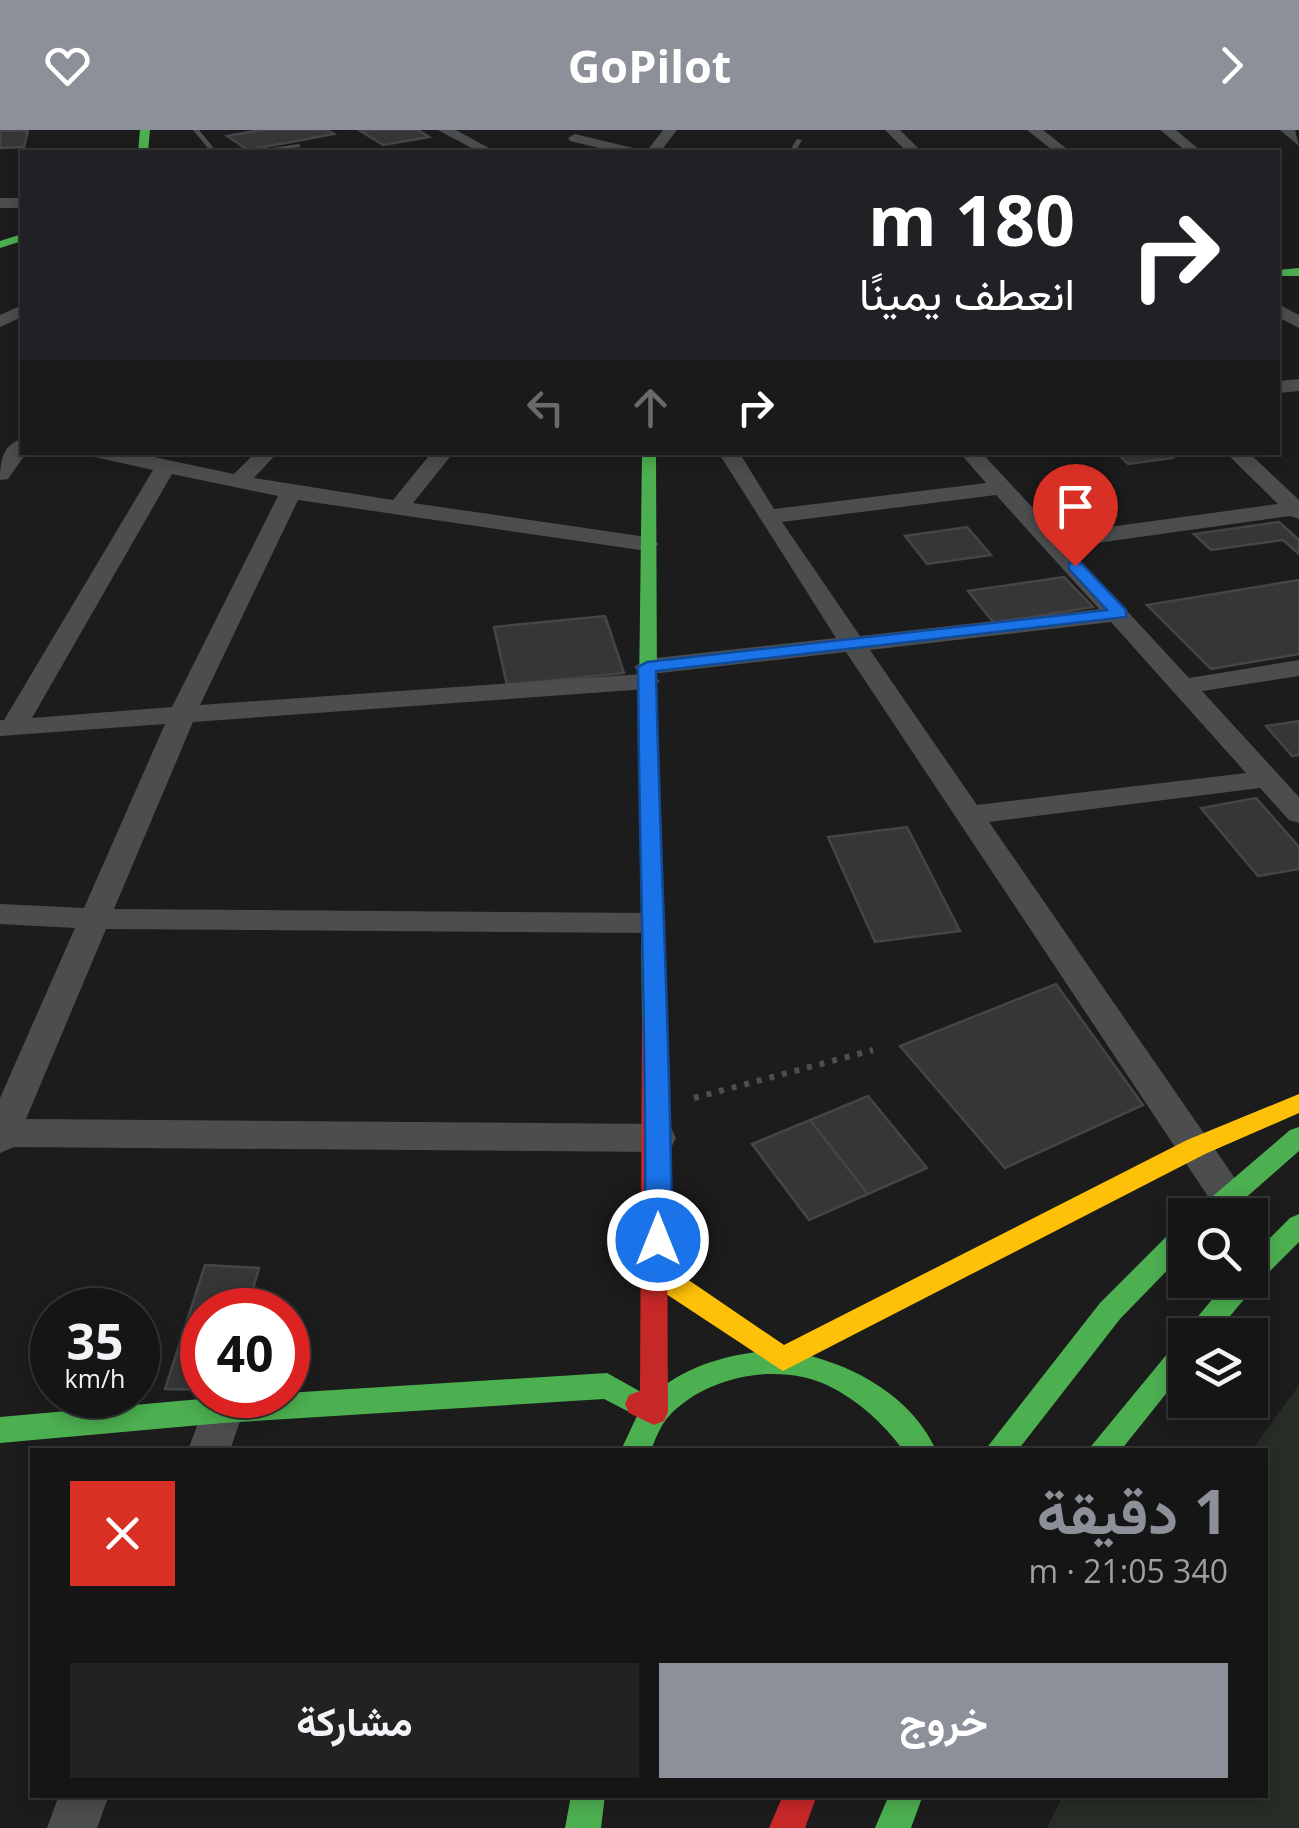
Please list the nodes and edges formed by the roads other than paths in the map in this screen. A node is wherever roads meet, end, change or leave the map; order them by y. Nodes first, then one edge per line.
1 (196, 130) edge
2 (445, 130) edge
3 (892, 130) edge
4 (1034, 130) edge
5 (1167, 130) edge
6 (1287, 130) edge
7 (575, 138) dead end
8 (799, 140) dead end
9 (1299, 142) edge
10 (299, 146) dead end
11 (212, 150) edge
12 (272, 150) edge
13 (485, 150) edge
14 (624, 150) edge
15 (793, 150) edge
16 (914, 150) edge
17 (1061, 150) edge
18 (1192, 150) edge
19 (20, 448) edge
20 (110, 455) edge
21 (265, 455) edge
22 (442, 455) edge
23 (649, 455) edge
24 (730, 455) edge
25 (972, 455) edge
26 (1238, 455) edge
27 (165, 468) junction
28 (0, 474) edge
29 (238, 482) junction
30 (1002, 488) junction
31 (291, 492) junction
32 (397, 509) junction
33 (1298, 510) edge
34 (766, 517) junction
35 (1052, 542) junction
36 (647, 544) junction
37 (1120, 614) junction
38 (856, 644) junction
39 (1299, 668) edge
40 (647, 674) junction
41 (1186, 686) junction
42 (183, 713) junction
43 (7, 728) edge
44 (1268, 778) junction
45 (1299, 814) edge
46 (970, 815) junction
47 (0, 914) edge
48 (95, 919) junction
49 (650, 923) junction
50 (1299, 1102) edge
51 (658, 1122) junction
52 (1, 1135) edge
53 (1299, 1138) edge
54 (1196, 1147) junction
55 (1215, 1198) edge
56 (1227, 1198) edge
57 (1299, 1225) edge
58 (1168, 1250) edge
59 (1268, 1257) edge
60 (658, 1274) junction
61 (1230, 1298) edge
62 (1212, 1318) edge
63 (784, 1360) junction
64 (1168, 1370) edge
65 (310, 1405) edge
66 (654, 1412) junction
67 (180, 1414) edge
68 (220, 1418) edge
69 (0, 1430) edge
70 (210, 1448) edge
71 (637, 1448) edge
72 (920, 1448) edge
73 (1001, 1448) edge
74 (1105, 1448) edge
75 (83, 1798) edge
76 (588, 1798) edge
77 (799, 1798) edge
78 (905, 1798) edge
79 (72, 1828) edge
80 (583, 1828) edge
81 (787, 1828) edge
82 (893, 1828) edge

1 - 11 lane
2 - 13 street
3 - 16 street
4 - 17 street
5 - 18 street
6 - 9 street
7 - 14 street
8 - 15 lane
10 - 12 lane
19 - 28 street
20 - 27 street
21 - 29 street
22 - 32 street
23 - 36 street
24 - 34 street
25 - 30 street
26 - 33 street
27 - 29 street
27 - 43 street
29 - 31 street
30 - 34 street
30 - 35 street
31 - 32 street
31 - 42 street
32 - 36 street
33 - 35 street
34 - 38 street
35 - 37 street
36 - 40 street
37 - 38 street
37 - 41 street
38 - 40 street
38 - 46 street
39 - 41 street
40 - 42 street
40 - 49 street
41 - 44 street
42 - 43 street
42 - 48 street
44 - 45 street
44 - 46 street
46 - 54 street
47 - 48 street
48 - 49 street
48 - 52 street
49 - 51 street
50 - 54 street
51 - 52 street
51 - 60 street
53 - 56 street
54 - 55 street
54 - 63 street
57 - 59 street
58 - 73 street
60 - 63 street
60 - 66 street
61 - 62 street
63 - 66 street
63 - 72 street
64 - 74 street
65 - 66 street
66 - 71 street
67 - 69 street
68 - 70 street
75 - 79 street
76 - 80 street
77 - 81 street
78 - 82 street

